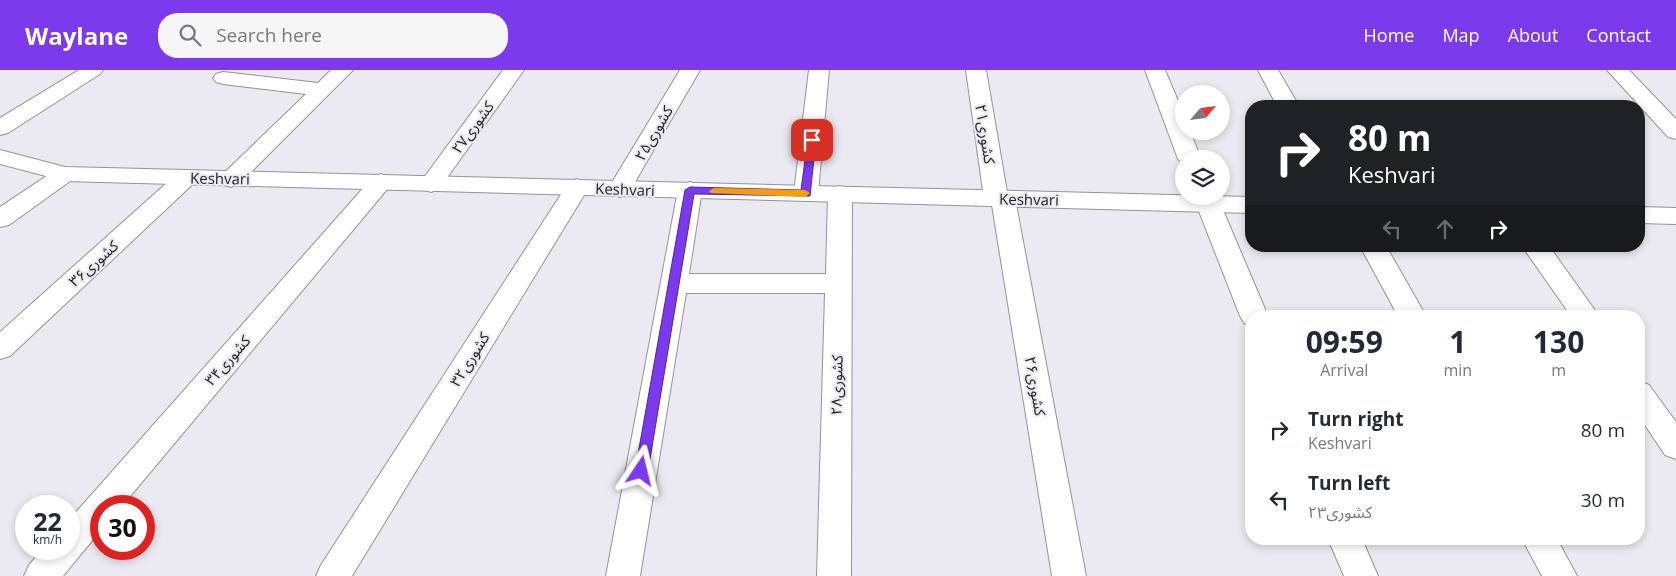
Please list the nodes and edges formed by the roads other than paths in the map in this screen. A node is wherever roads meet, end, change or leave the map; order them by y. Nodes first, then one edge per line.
1 (93, 70) edge
2 (343, 70) edge
3 (514, 70) edge
4 (819, 70) edge
5 (976, 70) edge
6 (1155, 70) edge
7 (1268, 70) edge
8 (1618, 70) edge
9 (688, 73) edge
10 (224, 78) dead end
11 (323, 90) junction
12 (1285, 100) edge
13 (0, 128) edge
14 (1676, 132) edge
15 (1186, 150) edge
16 (0, 157) edge
17 (64, 174) junction
18 (187, 178) junction
19 (231, 179) junction
20 (381, 182) junction
21 (431, 184) junction
22 (577, 187) junction
23 (620, 188) junction
24 (690, 190) junction
25 (806, 193) junction
26 (840, 194) junction
27 (1000, 198) junction
28 (1175, 200) edge
29 (1230, 203) edge
30 (1245, 204) edge
31 (1209, 205) edge
32 (1645, 215) edge
33 (1676, 216) edge
34 (0, 219) edge
35 (1375, 252) edge
36 (1539, 252) edge
37 (673, 283) junction
38 (838, 284) junction
39 (1252, 310) edge
40 (1409, 310) edge
41 (1580, 310) edge
42 (0, 348) edge
43 (1645, 402) edge
44 (1676, 446) edge
45 (80, 531) edge
46 (1348, 545) edge
47 (1542, 545) edge
48 (55, 560) edge
49 (1069, 574) edge
50 (41, 576) edge
51 (333, 576) edge
52 (623, 576) edge
53 (834, 576) edge
54 (1361, 576) edge
55 (1560, 576) edge

1 - 13 street
2 - 11 street
3 - 21 street, کشوری۲۷
4 - 25 street
5 - 27 street, ۲۱کشوری
6 - 15 street
7 - 12 street
8 - 14 street
9 - 23 street, کشوری۲۵
10 - 11 street
11 - 19 street
16 - 17 street, Keshvari
17 - 18 street, Keshvari
17 - 34 street
18 - 19 street, Keshvari
18 - 42 street, کشوری۳۶
19 - 20 street, Keshvari
20 - 21 street, Keshvari
20 - 45 street, کشوری۳۴
21 - 22 street, Keshvari
22 - 23 street, Keshvari
22 - 51 street, کشوری۳۲
23 - 24 street, Keshvari
24 - 25 street, Keshvari
24 - 37 street
25 - 26 street, Keshvari
26 - 27 street, Keshvari
26 - 38 street, کشوری۲۸
27 - 28 street, Keshvari
27 - 49 street, کشوری۲۶
29 - 30 street, Keshvari
31 - 39 street
32 - 33 street
35 - 40 street
36 - 41 street
37 - 38 street
37 - 52 street
38 - 53 street, کشوری۲۸
43 - 44 street
46 - 54 street
47 - 55 street
48 - 50 street, کشوری۳۴

